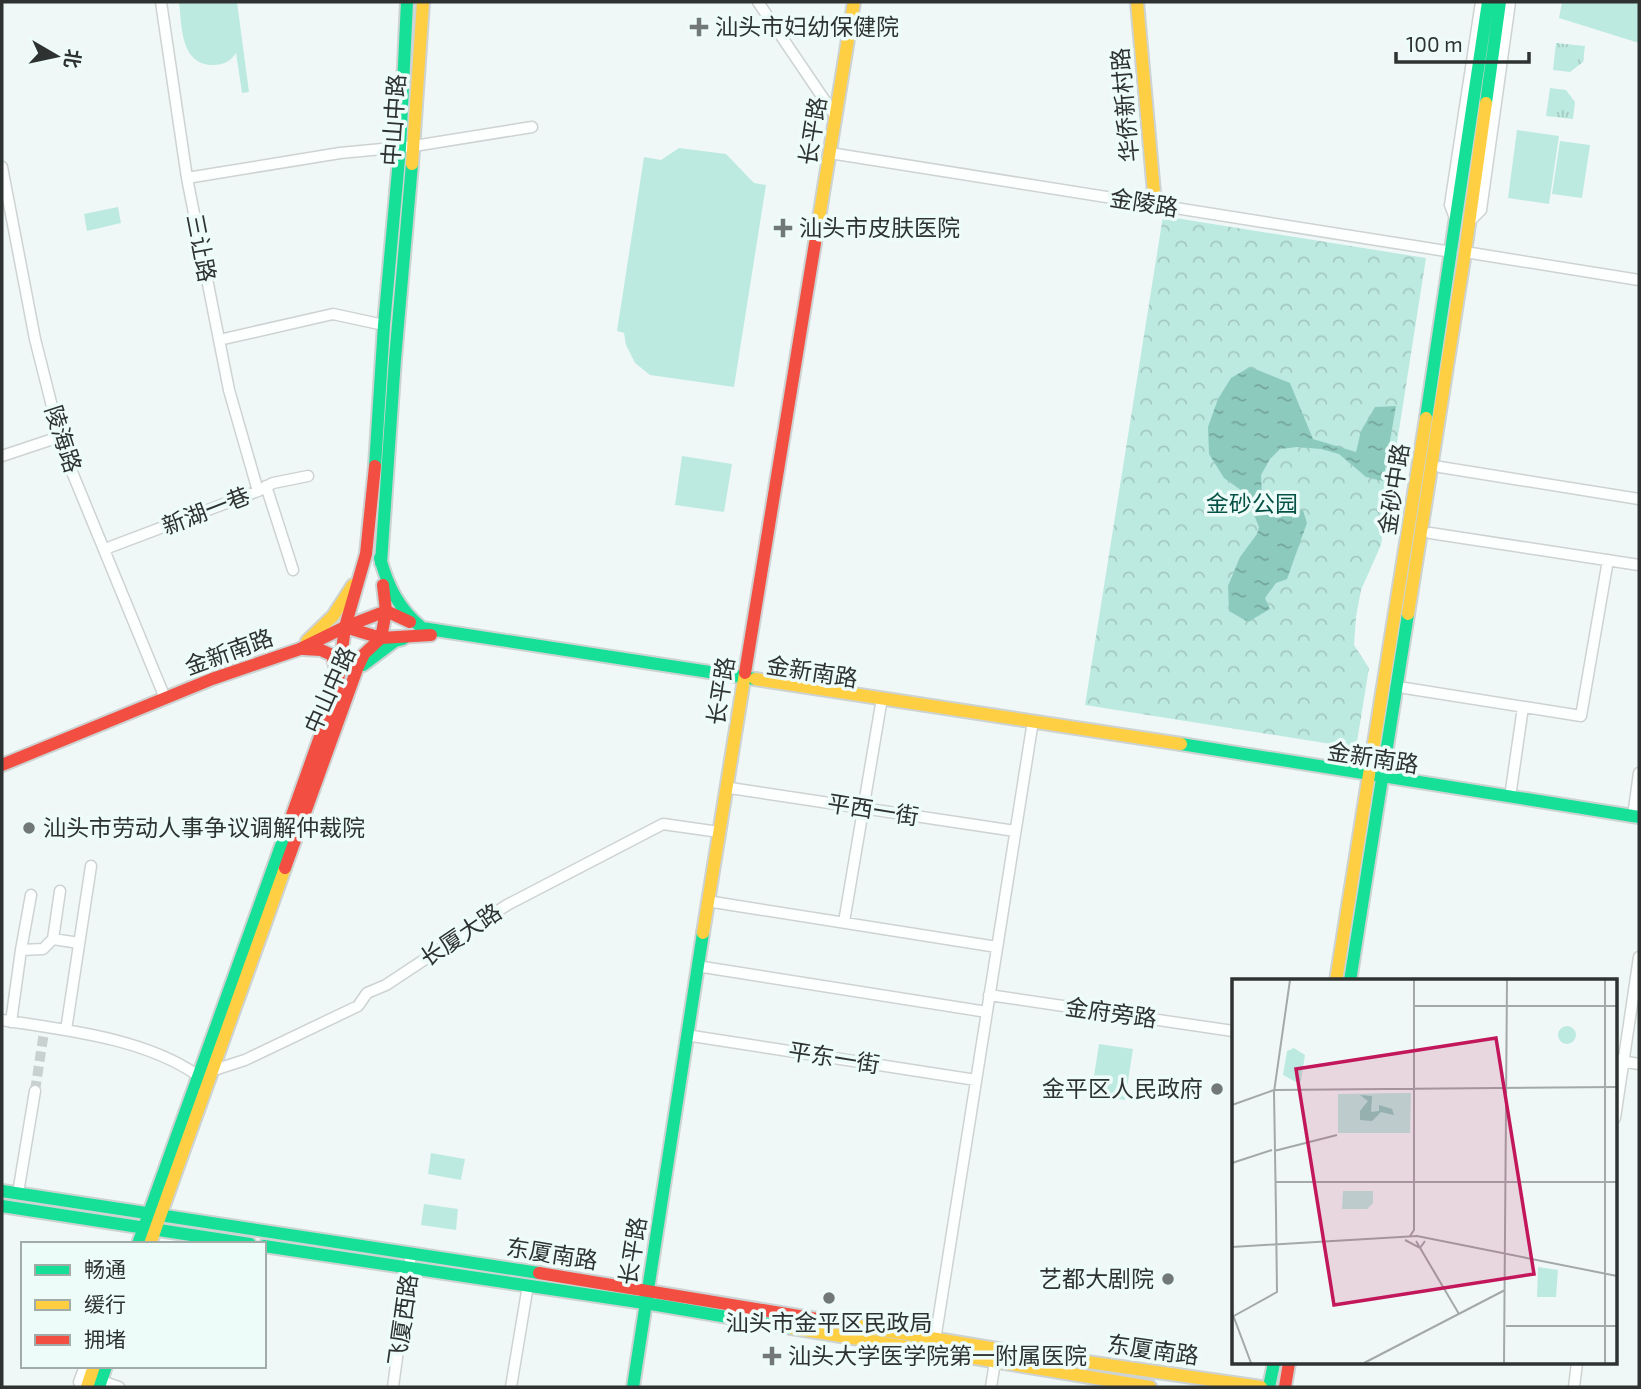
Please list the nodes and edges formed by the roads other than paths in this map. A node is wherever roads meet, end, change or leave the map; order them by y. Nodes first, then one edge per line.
1 (161, 2) edge
2 (407, 2) edge
3 (423, 2) edge
4 (758, 2) edge
5 (856, 2) edge
6 (1137, 2) edge
7 (1481, 2) edge
8 (1488, 2) edge
9 (1500, 2) edge
10 (1510, 2) edge
11 (1486, 52) junction
12 (837, 118) junction
13 (533, 127) dead end
14 (414, 146) junction
15 (400, 148) junction
16 (836, 154) junction
17 (2, 167) edge
18 (187, 178) junction
19 (1155, 204) junction
20 (1463, 222) junction
21 (1459, 252) junction
22 (1639, 280) edge
23 (384, 325) junction
24 (219, 340) junction
25 (60, 437) junction
26 (2, 456) edge
27 (1440, 467) dead end
28 (307, 476) dead end
29 (262, 488) junction
30 (1639, 499) edge
31 (1430, 533) dead end
32 (105, 549) junction
33 (366, 554) junction
34 (380, 558) junction
35 (1608, 561) junction
36 (1639, 565) edge
37 (293, 569) dead end
38 (386, 611) junction
39 (345, 627) junction
40 (421, 631) junction
41 (381, 638) junction
42 (300, 649) junction
43 (357, 669) junction
44 (746, 680) junction
45 (1405, 688) dead end
46 (337, 689) junction
47 (165, 698) junction
48 (881, 704) junction
49 (1523, 707) junction
50 (1032, 727) junction
51 (2, 765) edge
52 (1639, 774) edge
53 (1376, 776) junction
54 (730, 788) junction
55 (1510, 797) junction
56 (863, 808) junction
57 (1638, 819) edge
58 (1015, 831) junction
59 (719, 832) junction
60 (91, 866) dead end
61 (60, 891) dead end
62 (31, 895) dead end
63 (713, 902) junction
64 (844, 922) junction
65 (53, 939) junction
66 (79, 943) junction
67 (997, 947) junction
68 (21, 950) junction
69 (1639, 957) edge
70 (703, 967) junction
71 (1336, 979) edge
72 (1350, 979) edge
73 (989, 995) junction
74 (987, 1012) junction
75 (6, 1021) edge
76 (66, 1030) junction
77 (1232, 1031) edge
78 (692, 1036) junction
79 (1619, 1061) edge
80 (1639, 1064) edge
81 (211, 1071) junction
82 (197, 1075) junction
83 (976, 1080) junction
84 (35, 1091) tunnel mouth
85 (1616, 1104) edge
86 (2, 1191) edge
87 (18, 1193) junction
88 (2, 1206) edge
89 (155, 1213) junction
90 (149, 1229) junction
91 (139, 1242) edge
92 (150, 1242) edge
93 (237, 1242) edge
94 (266, 1246) edge
95 (411, 1254) junction
96 (410, 1267) junction
97 (528, 1285) junction
98 (649, 1297) junction
99 (934, 1338) junction
100 (997, 1349) junction
101 (933, 1353) junction
102 (995, 1363) junction
103 (1273, 1364) edge
104 (1289, 1364) edge
105 (1577, 1364) edge
106 (84, 1368) edge
107 (103, 1373) edge
108 (81, 1387) edge
109 (86, 1387) edge
110 (119, 1387) edge
111 (393, 1387) edge
112 (512, 1387) edge
113 (633, 1387) edge
114 (638, 1387) edge
115 (991, 1387) edge
116 (1150, 1387) edge
117 (1261, 1387) edge
118 (1269, 1387) edge
119 (1285, 1387) edge
120 (1574, 1387) edge

1 - 18 street, 三让路
2 - 15 main road, 中山中路
3 - 14 main road, 中山中路
4 - 12 street
5 - 12 main road, 长平路
5 - 16 main road, 长平路
6 - 19 main road, 华侨新村路
7 - 20 street
8 - 11 main road, 金砂中路
9 - 11 main road, 金砂中路
10 - 20 street
11 - 20 main road, 金砂中路
12 - 44 main road, 长平路
13 - 14 street
14 - 15 street
14 - 34 main road, 中山中路
15 - 18 street
15 - 23 main road, 中山中路
16 - 19 street, 金陵路
16 - 44 main road, 长平路
17 - 25 street, 陵海路
18 - 24 street, 三让路
19 - 21 street, 金陵路
20 - 21 main road, 金砂中路
21 - 22 street, 金陵路
21 - 53 main road, 金砂中路
23 - 24 street
23 - 33 main road, 中山中路
24 - 29 street, 三让路
25 - 26 street
25 - 32 street, 陵海路
27 - 30 street
28 - 29 street, 新湖一巷
29 - 32 street, 新湖一巷
29 - 37 street, 三让路
31 - 35 street
32 - 47 street, 陵海路
33 - 39 main road, 中山中路
33 - 42 main road
34 - 38 main road, 中山中路
34 - 40 main road
35 - 36 street
35 - 49 street
38 - 39 main road
38 - 40 main road
38 - 41 main road, 中山中路
39 - 41 main road, 金新南路
39 - 42 main road, 金新南路
39 - 46 main road, 中山中路
40 - 41 main road, 金新南路
40 - 43 main road
40 - 44 main road, 金新南路
41 - 43 main road, 中山中路
42 - 46 main road
42 - 47 main road, 金新南路
43 - 81 main road, 中山中路
44 - 48 main road, 金新南路
44 - 53 main road, 金新南路
44 - 54 main road, 长平路
44 - 59 main road, 长平路
45 - 49 street
46 - 82 main road, 中山中路
47 - 51 main road, 金新南路
48 - 50 main road, 金新南路
48 - 56 street
49 - 55 street
50 - 53 main road, 金新南路
50 - 58 street
52 - 57 street
53 - 55 main road, 金新南路
53 - 57 main road, 金新南路
53 - 71 main road, 金砂中路
53 - 72 main road, 金砂中路
54 - 56 street, 平西一街
54 - 63 main road, 长平路
55 - 57 main road, 金新南路
56 - 58 street, 平西一街
56 - 64 street
58 - 67 street
59 - 81 street, 长厦大路
59 - 98 main road, 长平路
60 - 66 street
61 - 65 street
62 - 68 street
63 - 64 street
63 - 70 main road, 长平路
64 - 67 street
65 - 66 street
65 - 68 street
66 - 76 street
67 - 73 street
68 - 75 street
69 - 79 street
70 - 74 street
70 - 78 main road, 长平路
73 - 74 street
73 - 77 street, 金府旁路
74 - 83 street
75 - 76 street
76 - 82 street
78 - 83 street, 平东一街
78 - 98 main road, 长平路
79 - 80 street
79 - 85 street
81 - 89 main road, 中山中路
82 - 89 main road, 中山中路
83 - 99 street
84 - 87 street
86 - 87 main road, 东厦南路
87 - 89 main road, 东厦南路
88 - 90 main road
89 - 90 main road, 中山中路
89 - 95 main road, 东厦南路
90 - 91 main road, 中山中路
90 - 92 main road, 中山中路
90 - 93 main road
94 - 96 main road, 东厦南路
95 - 96 street, 飞厦西路
95 - 98 main road, 东厦南路
96 - 97 main road, 东厦南路
96 - 111 street, 飞厦西路
97 - 98 main road, 东厦南路
97 - 112 street
98 - 99 main road, 东厦南路
98 - 101 main road, 东厦南路
98 - 113 main road, 长平路
98 - 114 main road, 长平路
99 - 100 main road, 东厦南路
99 - 101 street
100 - 102 street
100 - 117 main road, 东厦南路
101 - 102 main road, 东厦南路
102 - 115 street
102 - 116 main road, 东厦南路
103 - 118 main road
104 - 119 main road
105 - 120 street
106 - 108 street
107 - 109 main road
107 - 110 street

